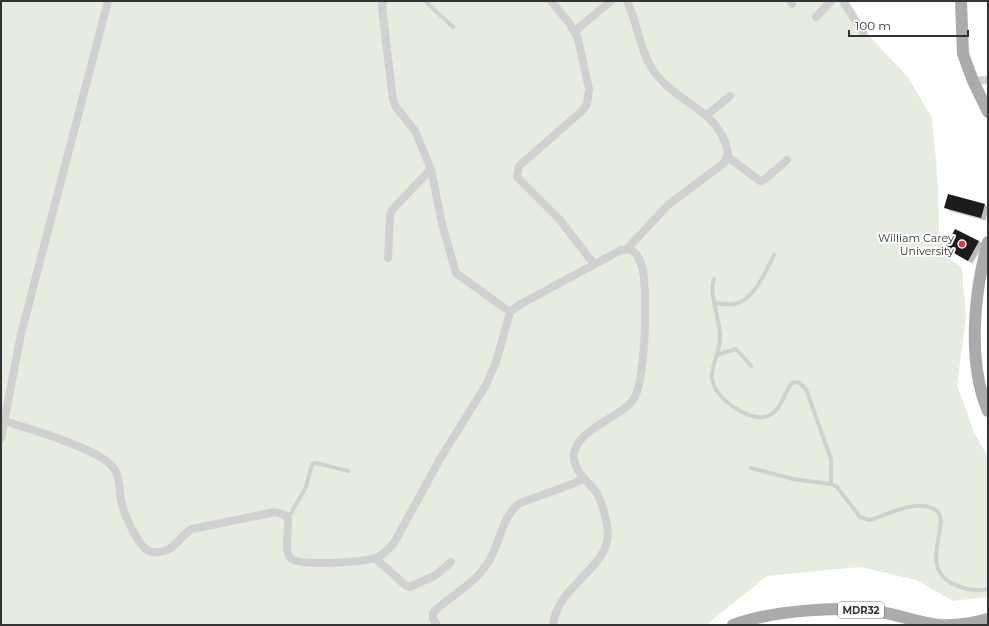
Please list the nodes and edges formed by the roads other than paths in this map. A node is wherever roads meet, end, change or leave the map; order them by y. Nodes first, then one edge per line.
1 (108, 1) edge
2 (383, 1) edge
3 (425, 1) edge
4 (551, 1) edge
5 (611, 1) edge
6 (627, 1) edge
7 (830, 1) edge
8 (843, 1) edge
9 (960, 1) edge
10 (816, 17) dead end
11 (453, 27) dead end
12 (574, 32) junction
13 (863, 32) dead end
14 (988, 80) edge
15 (973, 81) junction
16 (730, 96) dead end
17 (988, 112) edge
18 (707, 115) junction
19 (728, 157) junction
20 (787, 160) dead end
21 (431, 169) junction
22 (988, 243) edge
23 (627, 248) junction
24 (774, 256) dead end
25 (388, 258) dead end
26 (594, 264) junction
27 (714, 279) dead end
28 (715, 303) junction
29 (510, 312) junction
30 (717, 355) junction
31 (752, 366) dead end
32 (988, 411) edge
33 (5, 421) junction
34 (1, 438) edge
35 (751, 468) dead end
36 (348, 471) dead end
37 (584, 478) junction
38 (831, 484) junction
39 (288, 519) junction
40 (376, 558) junction
41 (451, 562) dead end
42 (988, 589) edge
43 (981, 622) edge
44 (437, 625) edge
45 (553, 625) edge
46 (733, 625) edge

1 - 33 street
2 - 21 street
3 - 11 lane
4 - 12 street
5 - 12 street
6 - 18 street
7 - 10 street
8 - 13 street
9 - 15 main road
12 - 26 street
14 - 15 street
15 - 17 main road
16 - 18 street
18 - 19 street
19 - 20 street
19 - 23 street
21 - 25 street
21 - 29 street
22 - 32 main road
23 - 26 street
23 - 37 street
24 - 28 lane
26 - 29 street
27 - 28 lane
28 - 30 lane
29 - 40 street
30 - 31 lane
30 - 38 lane
33 - 34 street
33 - 39 street
35 - 38 lane
36 - 39 lane
37 - 44 street
37 - 45 street
38 - 42 lane
39 - 40 street
40 - 41 street
43 - 46 main road, MDR32

